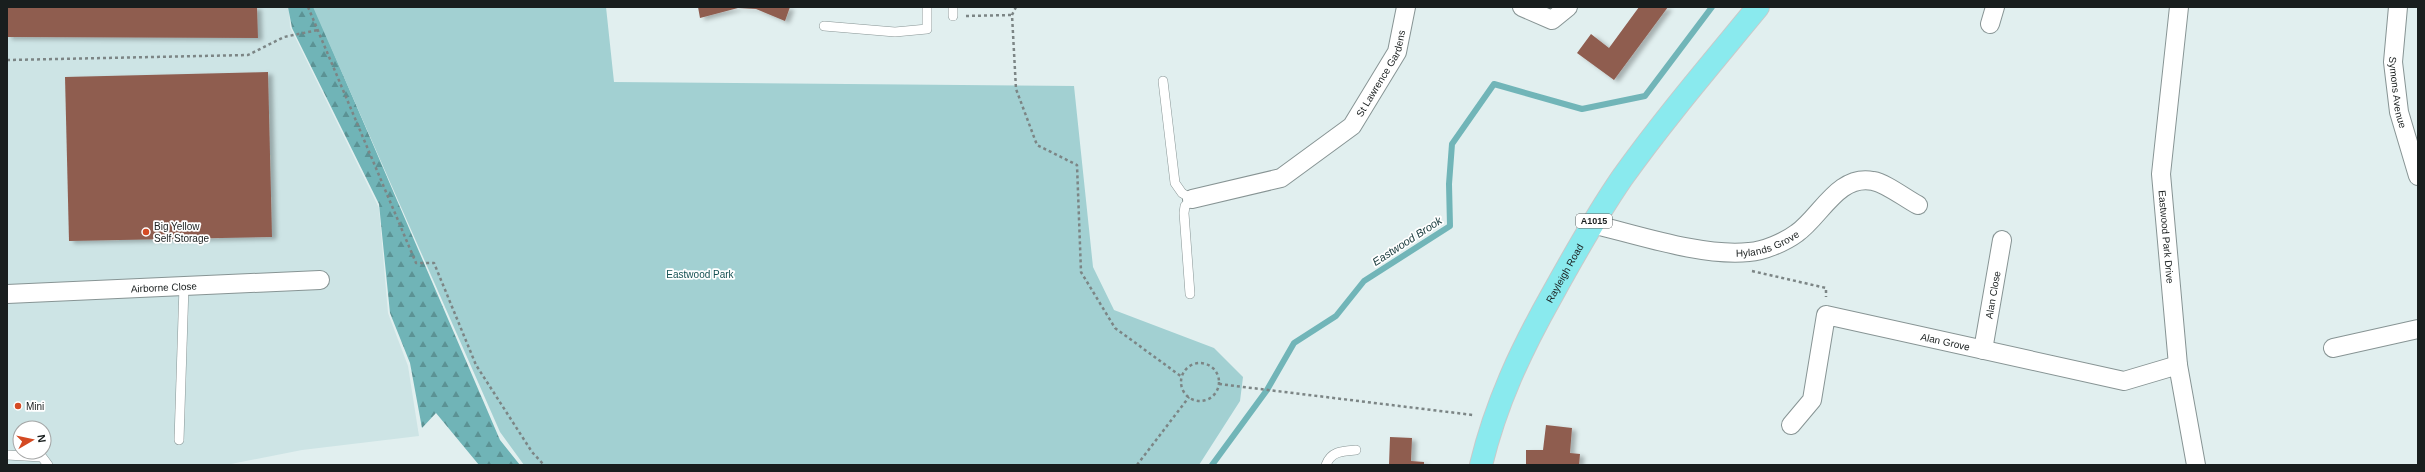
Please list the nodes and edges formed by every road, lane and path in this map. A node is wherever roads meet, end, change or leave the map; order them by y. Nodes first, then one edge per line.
1 (308, 7) edge
2 (926, 7) edge
3 (1016, 7) edge
4 (1406, 7) edge
5 (1522, 7) edge
6 (1568, 7) edge
7 (1758, 7) edge
8 (2179, 7) edge
9 (2398, 7) edge
10 (824, 26) dead end
11 (318, 30) junction
12 (7, 60) edge
13 (1163, 81) dead end
14 (2418, 176) edge
15 (1192, 199) junction
16 (1918, 205) dead end
17 (1592, 224) junction
18 (2002, 240) dead end
19 (320, 280) dead end
20 (184, 286) junction
21 (7, 294) edge
22 (1190, 294) dead end
23 (2418, 329) edge
24 (2333, 348) dead end
25 (1982, 350) junction
26 (2178, 365) junction
27 (1182, 377) junction
28 (1219, 384) junction
29 (1189, 397) junction
30 (1494, 418) junction
31 (1791, 425) dead end
32 (179, 440) dead end
33 (1356, 450) dead end
34 (7, 455) edge
35 (48, 465) edge
36 (544, 465) edge
37 (1137, 465) edge
38 (1326, 465) edge
39 (1481, 465) edge
40 (2196, 465) edge

1 - 11 path
2 - 10 lane
3 - 27 path
4 - 15 street, St Lawrence Gardens
5 - 6 street
7 - 17 main road, Rayleigh Road / A1015
8 - 26 street, Eastwood Park Drive
9 - 14 street, Symons Avenue
11 - 12 path
11 - 36 path
13 - 15 lane
15 - 22 lane
16 - 17 street, Hylands Grove
17 - 30 main road, Rayleigh Road / A1015
18 - 25 street, Alan Close
19 - 20 street, Airborne Close
20 - 21 street, Airborne Close
20 - 32 lane
23 - 24 street
25 - 26 street, Alan Grove
25 - 31 street, Alan Grove
26 - 40 street, Eastwood Park Drive
27 - 28 path
27 - 29 path
28 - 29 path
28 - 30 path
29 - 37 path
30 - 39 main road, Rayleigh Road / A1015
33 - 38 lane
34 - 35 lane

